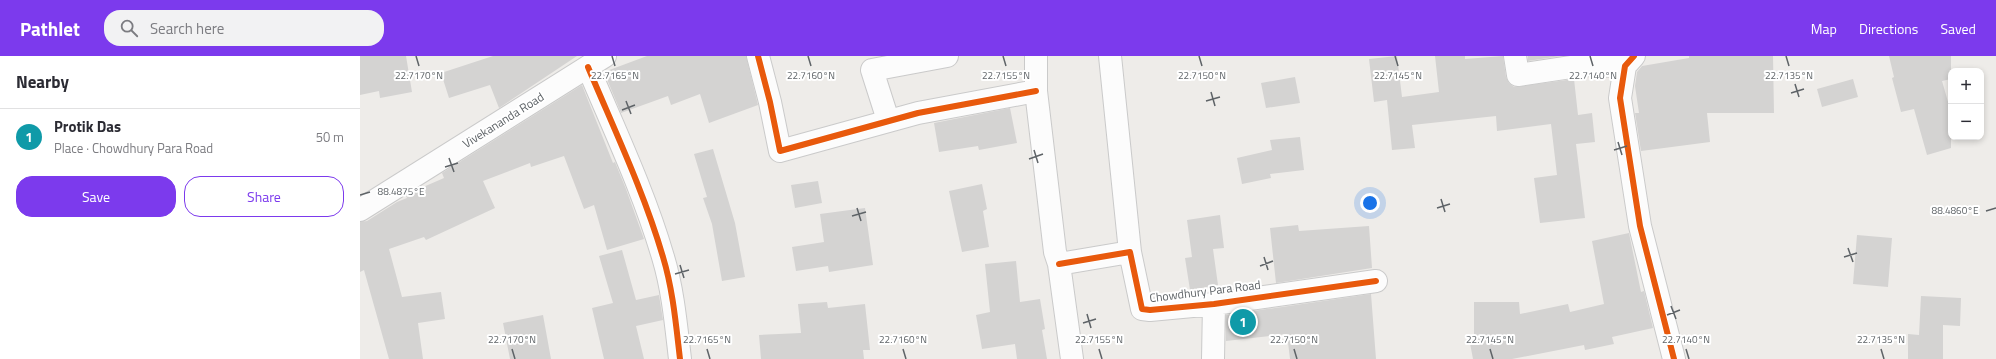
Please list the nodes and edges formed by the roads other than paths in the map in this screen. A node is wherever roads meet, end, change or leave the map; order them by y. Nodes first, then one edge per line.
1 (758, 56) edge
2 (946, 56) edge
3 (1036, 56) edge
4 (1110, 56) edge
5 (1515, 56) edge
6 (596, 61) edge
7 (1629, 61) edge
8 (1036, 91) junction
9 (888, 120) junction
10 (360, 210) edge
11 (1130, 252) junction
12 (1059, 264) junction
13 (1376, 281) dead end
14 (1214, 304) junction
15 (680, 359) edge
16 (1072, 359) edge
17 (1213, 359) edge
18 (1674, 359) edge

1 - 9 street
2 - 9 street
3 - 8 street
4 - 11 street, Chowdhury Para Road
5 - 7 street
6 - 10 street, Vivekananda Road
6 - 15 street
7 - 18 street
8 - 9 street
8 - 12 street
11 - 12 street
11 - 14 street, Chowdhury Para Road
12 - 16 street
13 - 14 street, Chowdhury Para Road
14 - 17 street

